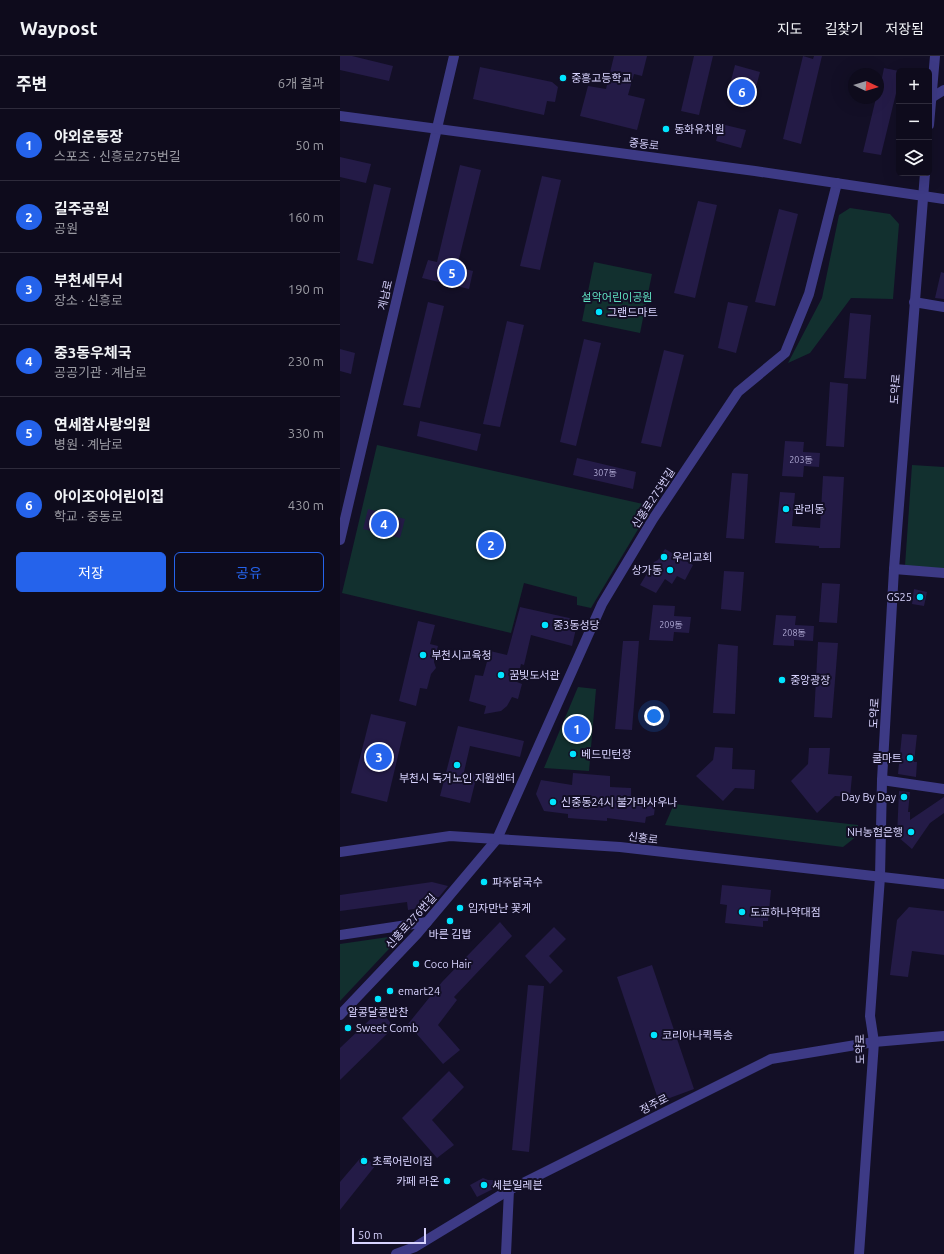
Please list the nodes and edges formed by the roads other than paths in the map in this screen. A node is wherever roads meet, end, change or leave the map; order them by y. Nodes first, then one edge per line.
1 (454, 56) edge
2 (935, 56) edge
3 (932, 88) edge
4 (944, 90) edge
5 (932, 97) edge
6 (340, 116) edge
7 (436, 129) junction
8 (925, 176) edge
9 (837, 183) junction
10 (924, 196) junction
11 (944, 199) edge
12 (914, 302) junction
13 (944, 307) edge
14 (340, 540) edge
15 (894, 569) junction
16 (944, 573) edge
17 (882, 780) junction
18 (944, 789) edge
19 (497, 839) junction
20 (340, 852) edge
21 (880, 877) junction
22 (944, 884) edge
23 (427, 922) junction
24 (340, 935) edge
25 (340, 1015) edge
26 (944, 1036) edge
27 (874, 1042) junction
28 (509, 1190) junction
29 (415, 1250) edge
30 (396, 1254) edge
31 (506, 1254) edge
32 (859, 1254) edge

1 - 7 street, 계남로
2 - 3 street
4 - 5 street
6 - 7 street, 중동로
7 - 9 street, 중동로
7 - 14 street, 계남로
8 - 10 street, 도약로
9 - 10 street, 중동로
9 - 19 street, 신흥로275번길
10 - 11 street, 중동로
10 - 12 street, 도약로
12 - 13 street
12 - 15 street, 도약로
15 - 16 street
15 - 17 street, 도약로
17 - 18 street
17 - 21 street, 도약로
19 - 20 street, 신흥로
19 - 21 street, 신흥로
19 - 23 street, 신흥로276번길
21 - 22 street, 신흥로
21 - 27 street, 도약로
23 - 24 street
23 - 25 street, 신흥로276번길
26 - 27 street, 정주로
27 - 28 street, 정주로
27 - 32 street, 도약로
28 - 29 street, 정주로
28 - 31 street
29 - 30 street, 정주로

